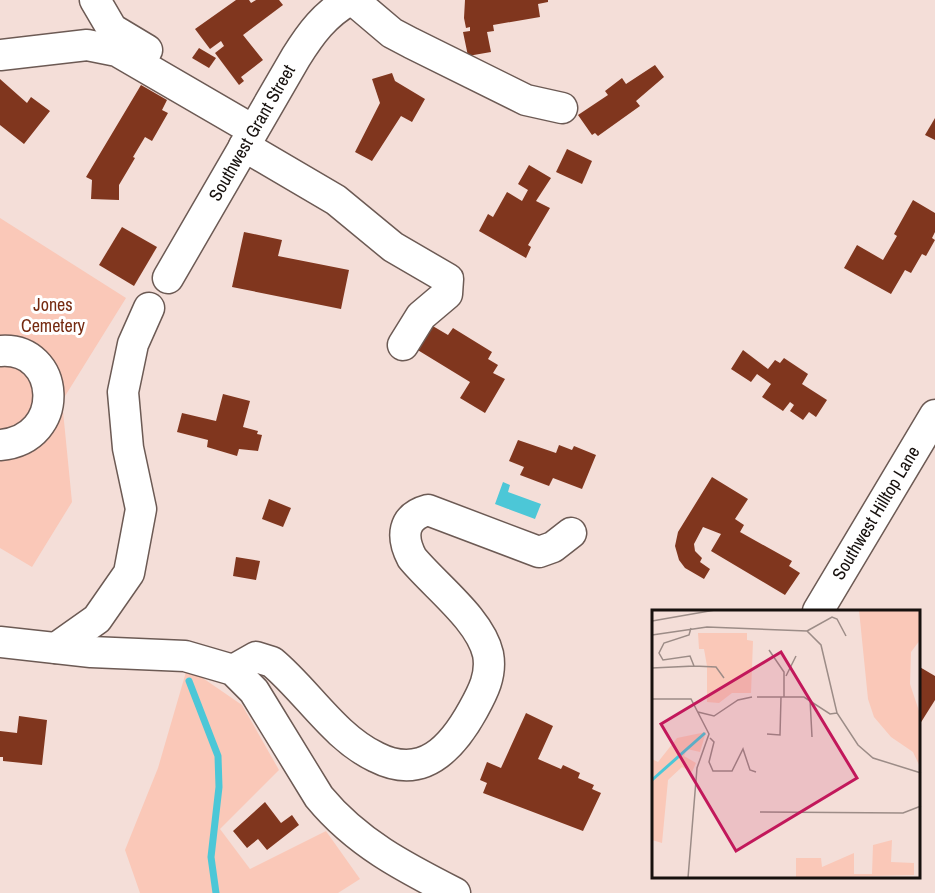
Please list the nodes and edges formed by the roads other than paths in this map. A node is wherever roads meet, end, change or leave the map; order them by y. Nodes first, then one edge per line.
1 (95, 0) edge
2 (351, 0) edge
3 (0, 55) edge
4 (562, 108) dead end
5 (253, 131) junction
6 (168, 278) dead end
7 (149, 308) dead end
8 (403, 345) dead end
9 (0, 351) edge
10 (935, 416) edge
11 (0, 445) edge
12 (571, 533) dead end
13 (819, 610) edge
14 (0, 642) edge
15 (56, 648) junction
16 (233, 670) junction
17 (455, 893) edge

1 - 5 street
2 - 4 street
2 - 5 street, Southwest Grant Street
3 - 5 street
5 - 6 street, Southwest Grant Street
5 - 8 street
7 - 15 street
9 - 11 street
10 - 13 street, Southwest Hilltop Lane
12 - 16 street
14 - 15 street
15 - 16 street
16 - 17 street

